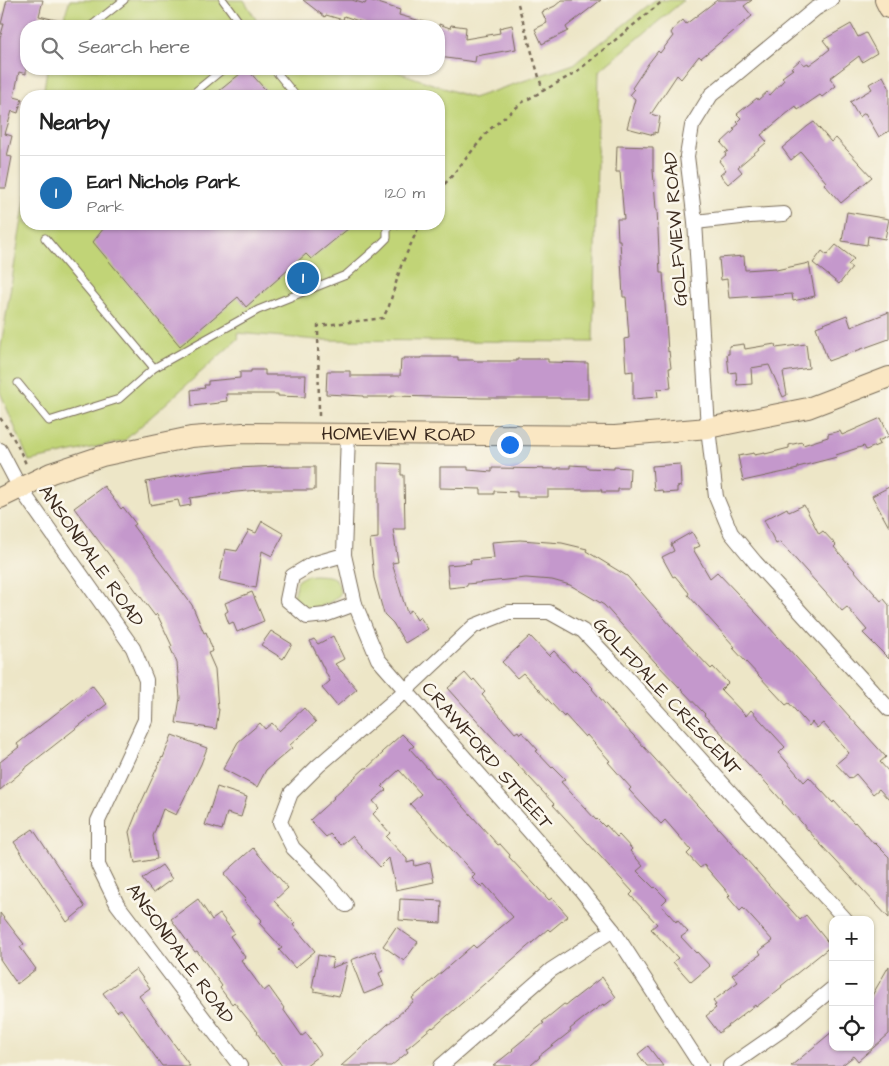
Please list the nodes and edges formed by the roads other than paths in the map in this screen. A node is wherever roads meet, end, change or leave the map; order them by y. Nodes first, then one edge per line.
1 (124, 0) edge
2 (223, 0) edge
3 (831, 0) edge
4 (885, 0) edge
5 (889, 8) edge
6 (99, 20) edge
7 (238, 20) edge
8 (216, 75) edge
9 (279, 75) edge
10 (197, 90) edge
11 (291, 90) edge
12 (784, 214) dead end
13 (695, 222) junction
14 (387, 230) edge
15 (45, 238) dead end
16 (154, 368) junction
17 (889, 377) edge
18 (18, 383) dead end
19 (708, 428) junction
20 (348, 434) junction
21 (0, 450) edge
22 (20, 488) junction
23 (0, 498) edge
24 (344, 555) junction
25 (355, 604) junction
26 (406, 691) junction
27 (889, 709) edge
28 (346, 904) dead end
29 (842, 916) edge
30 (613, 930) junction
31 (829, 991) edge
32 (240, 1066) edge
33 (441, 1066) edge
34 (701, 1066) edge
35 (730, 1066) edge

1 - 6 lane
2 - 7 lane
3 - 13 street, GOLFVIEW ROAD
4 - 5 street
8 - 10 lane
9 - 11 lane
12 - 13 street
13 - 19 street, GOLFVIEW ROAD
14 - 16 lane
15 - 16 lane
16 - 18 lane
17 - 19 street, HOMEVIEW ROAD
19 - 20 street, HOMEVIEW ROAD
19 - 27 street, GOLFVIEW ROAD
20 - 22 street, HOMEVIEW ROAD
20 - 24 street, CRAWFORD STREET
21 - 22 street, ANSONDALE ROAD
22 - 23 street, HOMEVIEW ROAD
22 - 32 street, ANSONDALE ROAD
24 - 25 street, CRAWFORD STREET
24 - 25 street
25 - 26 street, CRAWFORD STREET
26 - 28 street, GOLFDALE CRESCENT
26 - 29 street, GOLFDALE CRESCENT
26 - 30 street, CRAWFORD STREET
30 - 33 street
30 - 34 street, CRAWFORD STREET
31 - 35 street

